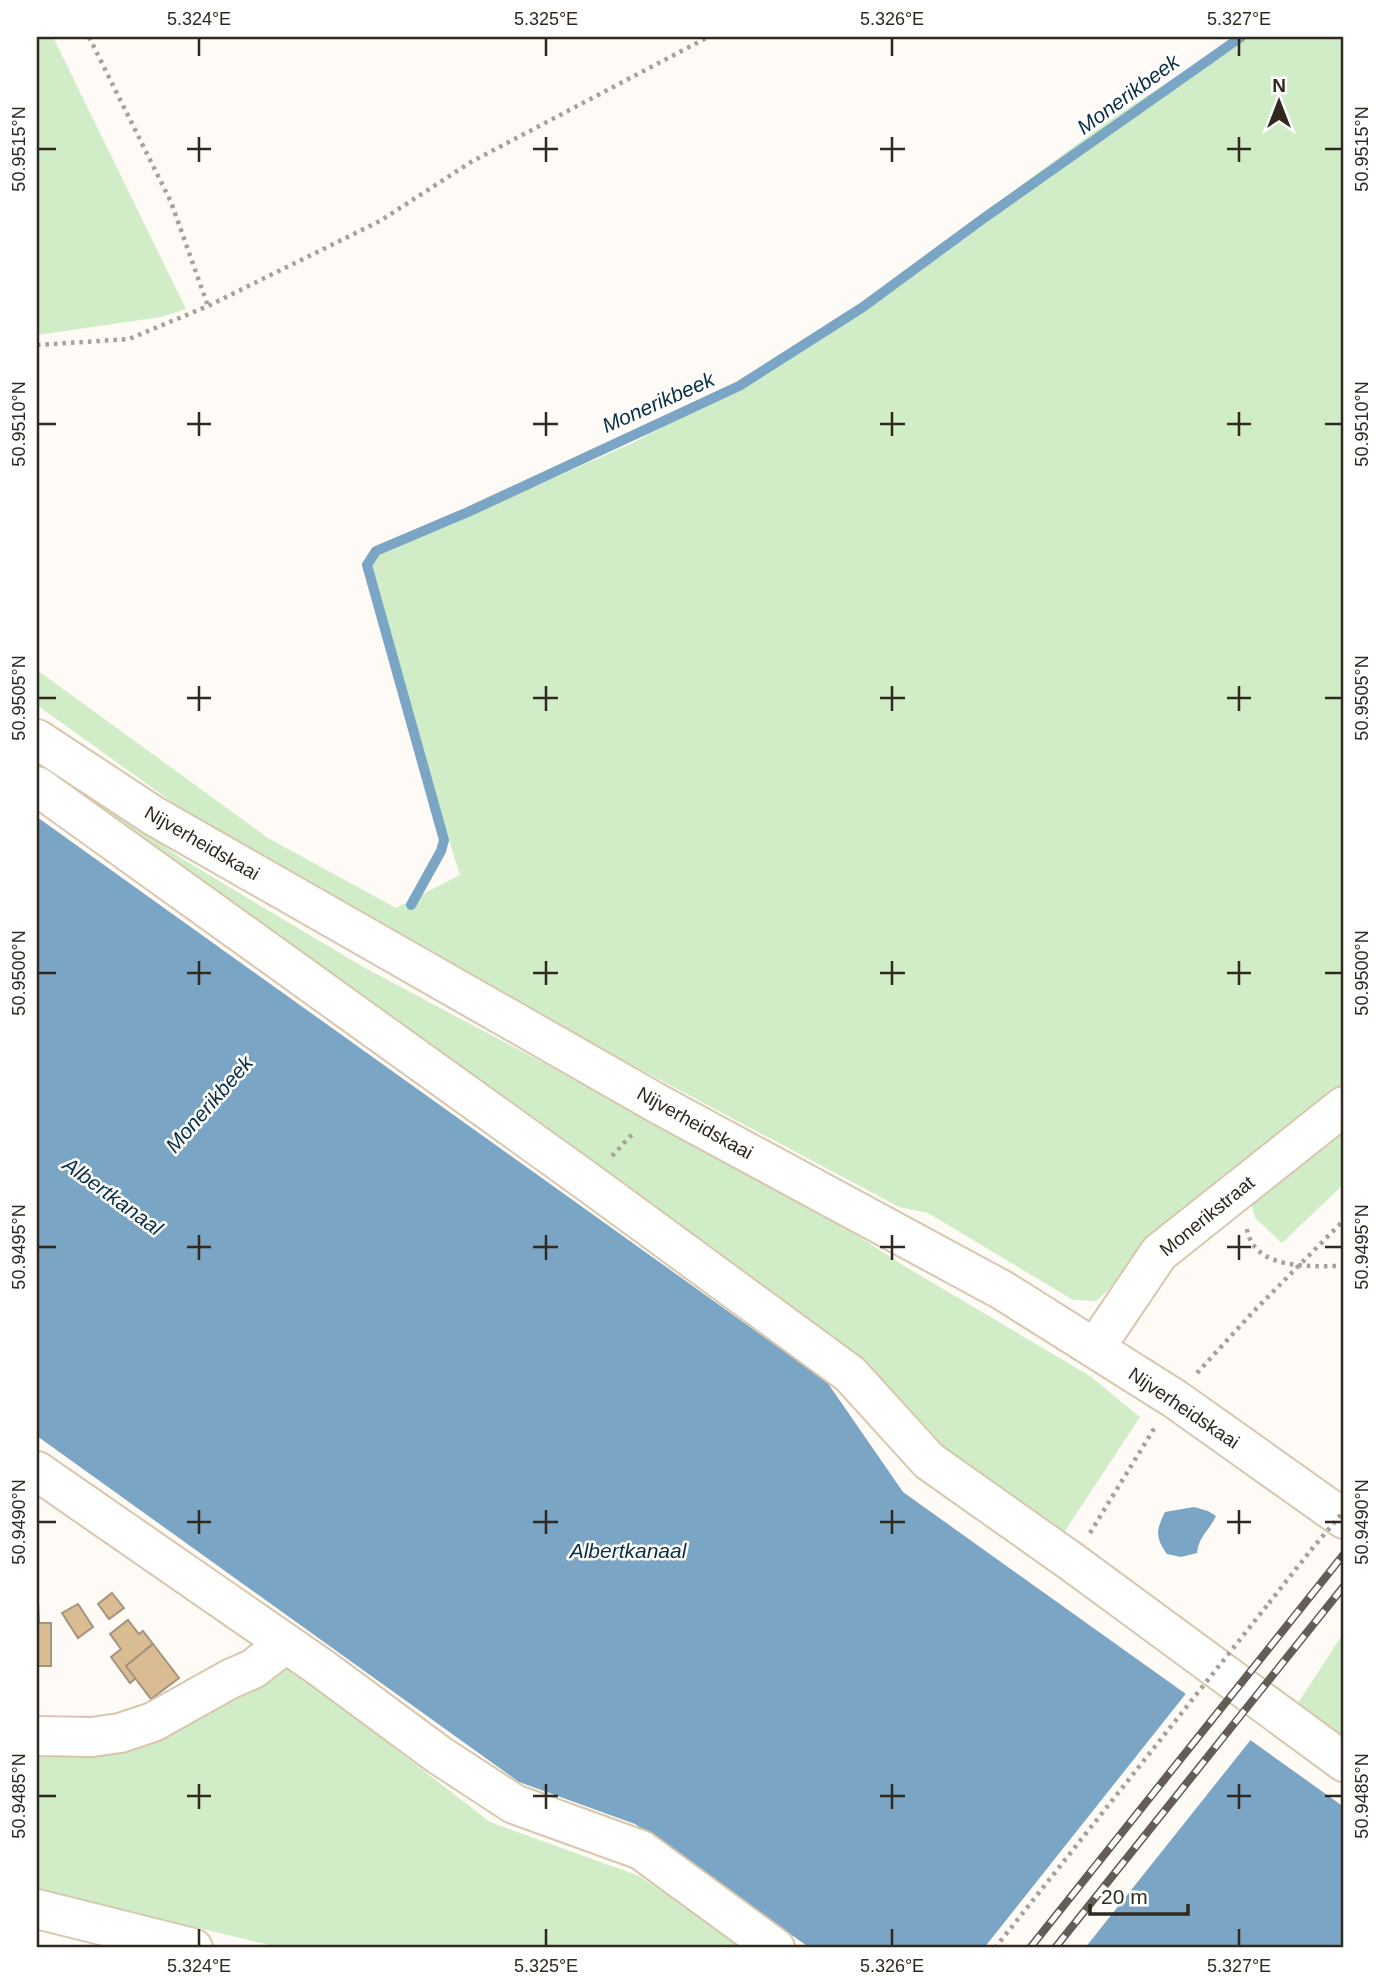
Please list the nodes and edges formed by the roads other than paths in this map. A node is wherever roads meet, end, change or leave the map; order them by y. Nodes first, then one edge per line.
1 (37, 739) edge
2 (37, 786) edge
3 (1344, 1106) edge
4 (1095, 1348) junction
5 (37, 1471) edge
6 (1344, 1519) edge
7 (285, 1644) junction
8 (37, 1736) edge
9 (1344, 1762) edge
10 (37, 1909) edge
11 (193, 1948) edge
12 (775, 1948) edge

1 - 4 street, Nijverheidskaai
2 - 9 street
3 - 4 street, Monerikstraat
4 - 6 street, Nijverheidskaai
5 - 7 street
7 - 8 street
7 - 12 street
10 - 11 street

